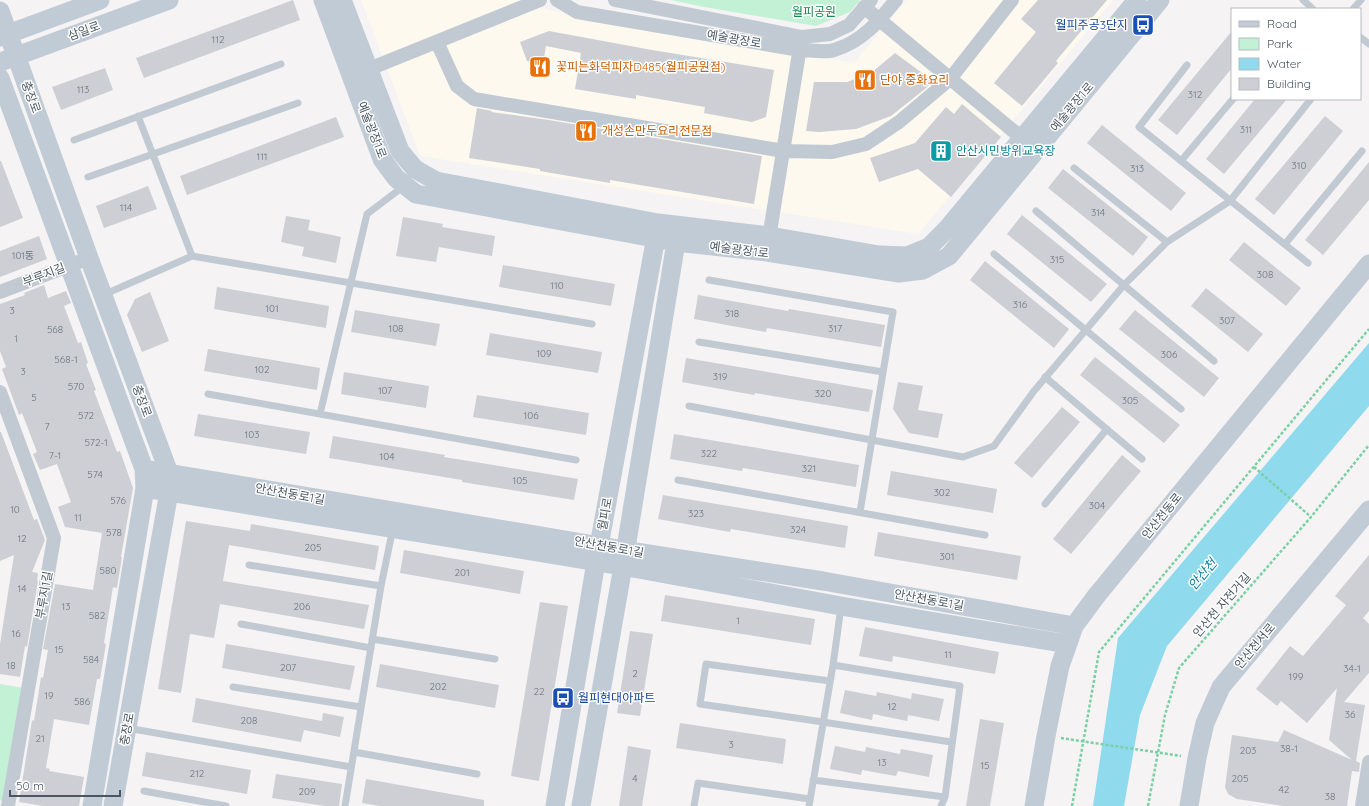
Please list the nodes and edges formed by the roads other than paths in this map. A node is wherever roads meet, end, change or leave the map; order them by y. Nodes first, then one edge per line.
1 (100, 0) edge
2 (169, 0) edge
3 (323, 0) edge
4 (342, 0) edge
5 (540, 0) edge
6 (557, 0) edge
7 (615, 0) edge
8 (896, 0) edge
9 (1012, 0) edge
10 (1137, 0) edge
11 (1160, 0) edge
12 (1303, 0) edge
13 (1361, 0) edge
14 (868, 4) edge
15 (1312, 8) edge
16 (1354, 8) edge
17 (0, 12) edge
18 (880, 20) junction
19 (4, 36) edge
20 (437, 42) junction
21 (801, 44) junction
22 (8, 59) edge
23 (282, 64) dead end
24 (1187, 65) dead end
25 (360, 73) junction
26 (0, 78) edge
27 (950, 79) junction
28 (1232, 100) edge
29 (1310, 100) edge
30 (298, 103) dead end
31 (138, 116) junction
32 (74, 140) dead end
33 (1029, 144) junction
34 (784, 151) junction
35 (1362, 151) dead end
36 (153, 154) junction
37 (1181, 161) junction
38 (1074, 168) dead end
39 (88, 177) dead end
40 (405, 185) junction
41 (1230, 201) junction
42 (1036, 212) dead end
43 (657, 231) junction
44 (678, 234) junction
45 (1167, 242) junction
46 (768, 244) junction
47 (1284, 244) junction
48 (994, 254) dead end
49 (192, 256) junction
50 (89, 258) junction
51 (1308, 263) dead end
52 (1369, 264) edge
53 (68, 266) junction
54 (709, 280) dead end
55 (351, 283) junction
56 (1124, 285) junction
57 (0, 292) edge
58 (103, 295) junction
59 (592, 324) dead end
60 (1085, 330) junction
61 (700, 342) dead end
62 (1214, 361) dead end
63 (883, 372) junction
64 (1045, 378) junction
65 (0, 392) edge
66 (208, 394) dead end
67 (689, 406) dead end
68 (1181, 409) dead end
69 (320, 414) junction
70 (1107, 430) junction
71 (872, 440) junction
72 (1142, 459) dead end
73 (576, 460) dead end
74 (144, 469) junction
75 (678, 480) dead end
76 (169, 482) junction
77 (145, 488) junction
78 (1045, 504) dead end
79 (1369, 510) edge
80 (860, 512) junction
81 (393, 528) junction
82 (985, 535) dead end
83 (598, 554) junction
84 (624, 558) junction
85 (250, 565) dead end
86 (381, 586) junction
87 (841, 606) junction
88 (241, 624) dead end
89 (1074, 626) junction
90 (372, 639) junction
91 (1067, 644) junction
92 (371, 648) junction
93 (495, 659) dead end
94 (833, 665) junction
95 (830, 681) junction
96 (233, 688) dead end
97 (361, 707) junction
98 (823, 722) junction
99 (127, 728) junction
100 (951, 742) junction
101 (354, 752) junction
102 (1369, 762) edge
103 (351, 767) junction
104 (477, 774) dead end
105 (813, 780) junction
106 (144, 791) dead end
107 (945, 797) junction
108 (809, 803) edge
109 (8, 806) edge
110 (92, 806) edge
111 (113, 806) edge
112 (226, 806) edge
113 (344, 806) edge
114 (555, 806) edge
115 (581, 806) edge
116 (694, 806) edge
117 (942, 806) edge
118 (1034, 806) edge
119 (1189, 806) edge
120 (1362, 806) edge

1 - 19 street, 삼일로
2 - 22 street, 삼일로
3 - 25 street, 예술광장1로
4 - 25 street, 예술광장1로
5 - 20 street
6 - 21 street, 예술광장로
7 - 21 street, 예술광장로
8 - 18 street, 예술광장로
9 - 27 street
10 - 33 street, 예술광장1로
11 - 33 street, 예술광장1로
12 - 15 lane
13 - 16 lane
14 - 18 street
14 - 21 street, 예술광장로
17 - 19 street, 충장로
18 - 21 street, 예술광장로
18 - 27 street
19 - 22 street, 충장로
20 - 25 street
20 - 34 street
21 - 34 street
22 - 50 street, 충장로
23 - 31 lane
24 - 37 lane
25 - 40 street, 예술광장1로
25 - 43 street, 예술광장1로
26 - 53 street, 충장로
27 - 33 street
27 - 34 street
28 - 37 lane
29 - 41 lane
30 - 36 lane
31 - 32 lane
31 - 36 lane
33 - 46 street, 예술광장1로
34 - 46 street
35 - 47 lane
36 - 39 lane
36 - 49 lane
37 - 41 lane
38 - 45 lane
40 - 43 street, 예술광장1로
40 - 55 lane
41 - 45 lane
41 - 47 lane
42 - 56 lane
43 - 44 street, 예술광장1로
43 - 83 street, 월피로
44 - 46 street, 예술광장1로
44 - 84 street, 월피로
45 - 56 lane
47 - 51 lane
48 - 60 lane
49 - 55 lane
49 - 58 lane
50 - 53 street, 부루지길
50 - 58 street, 충장로
52 - 89 street, 안산천동로
53 - 57 street, 부루지길
53 - 74 street, 충장로
54 - 63 lane
55 - 59 lane
55 - 69 lane
56 - 60 lane
56 - 62 lane
58 - 76 street, 충장로
60 - 64 lane
60 - 68 lane
61 - 63 lane
63 - 71 lane
64 - 70 lane
64 - 71 lane
65 - 109 street, 부루지1길
66 - 69 lane
67 - 71 lane
69 - 73 lane
70 - 72 lane
70 - 78 lane
71 - 80 lane
74 - 76 street, 안산천동로1길
74 - 77 street, 충장로
75 - 80 lane
76 - 77 street, 안산천동로1길
76 - 81 street, 안산천동로1길
76 - 83 street, 안산천동로1길
76 - 99 street, 충장로
77 - 110 street, 충장로
79 - 119 street, 안산천서로
80 - 82 lane
81 - 83 street, 안산천동로1길
81 - 86 lane
83 - 84 street, 안산천동로1길
83 - 114 street, 월피로
84 - 87 street, 안산천동로1길
84 - 89 street, 안산천동로1길
84 - 115 street, 월피로
85 - 86 lane
86 - 90 lane
87 - 91 street, 안산천동로1길
87 - 94 lane
88 - 92 lane
89 - 91 street, 안산천동로
90 - 92 lane
90 - 93 lane
91 - 118 street, 안산천동로
92 - 97 lane
94 - 95 lane
94 - 100 lane
95 - 98 lane
95 - 98 lane
96 - 97 lane
97 - 101 lane
98 - 100 lane
98 - 105 lane
99 - 103 lane
99 - 111 street, 충장로
100 - 107 lane
101 - 103 lane
101 - 104 lane
102 - 120 street
103 - 113 lane
105 - 107 lane
105 - 108 lane
106 - 112 lane
107 - 117 lane
108 - 116 lane

